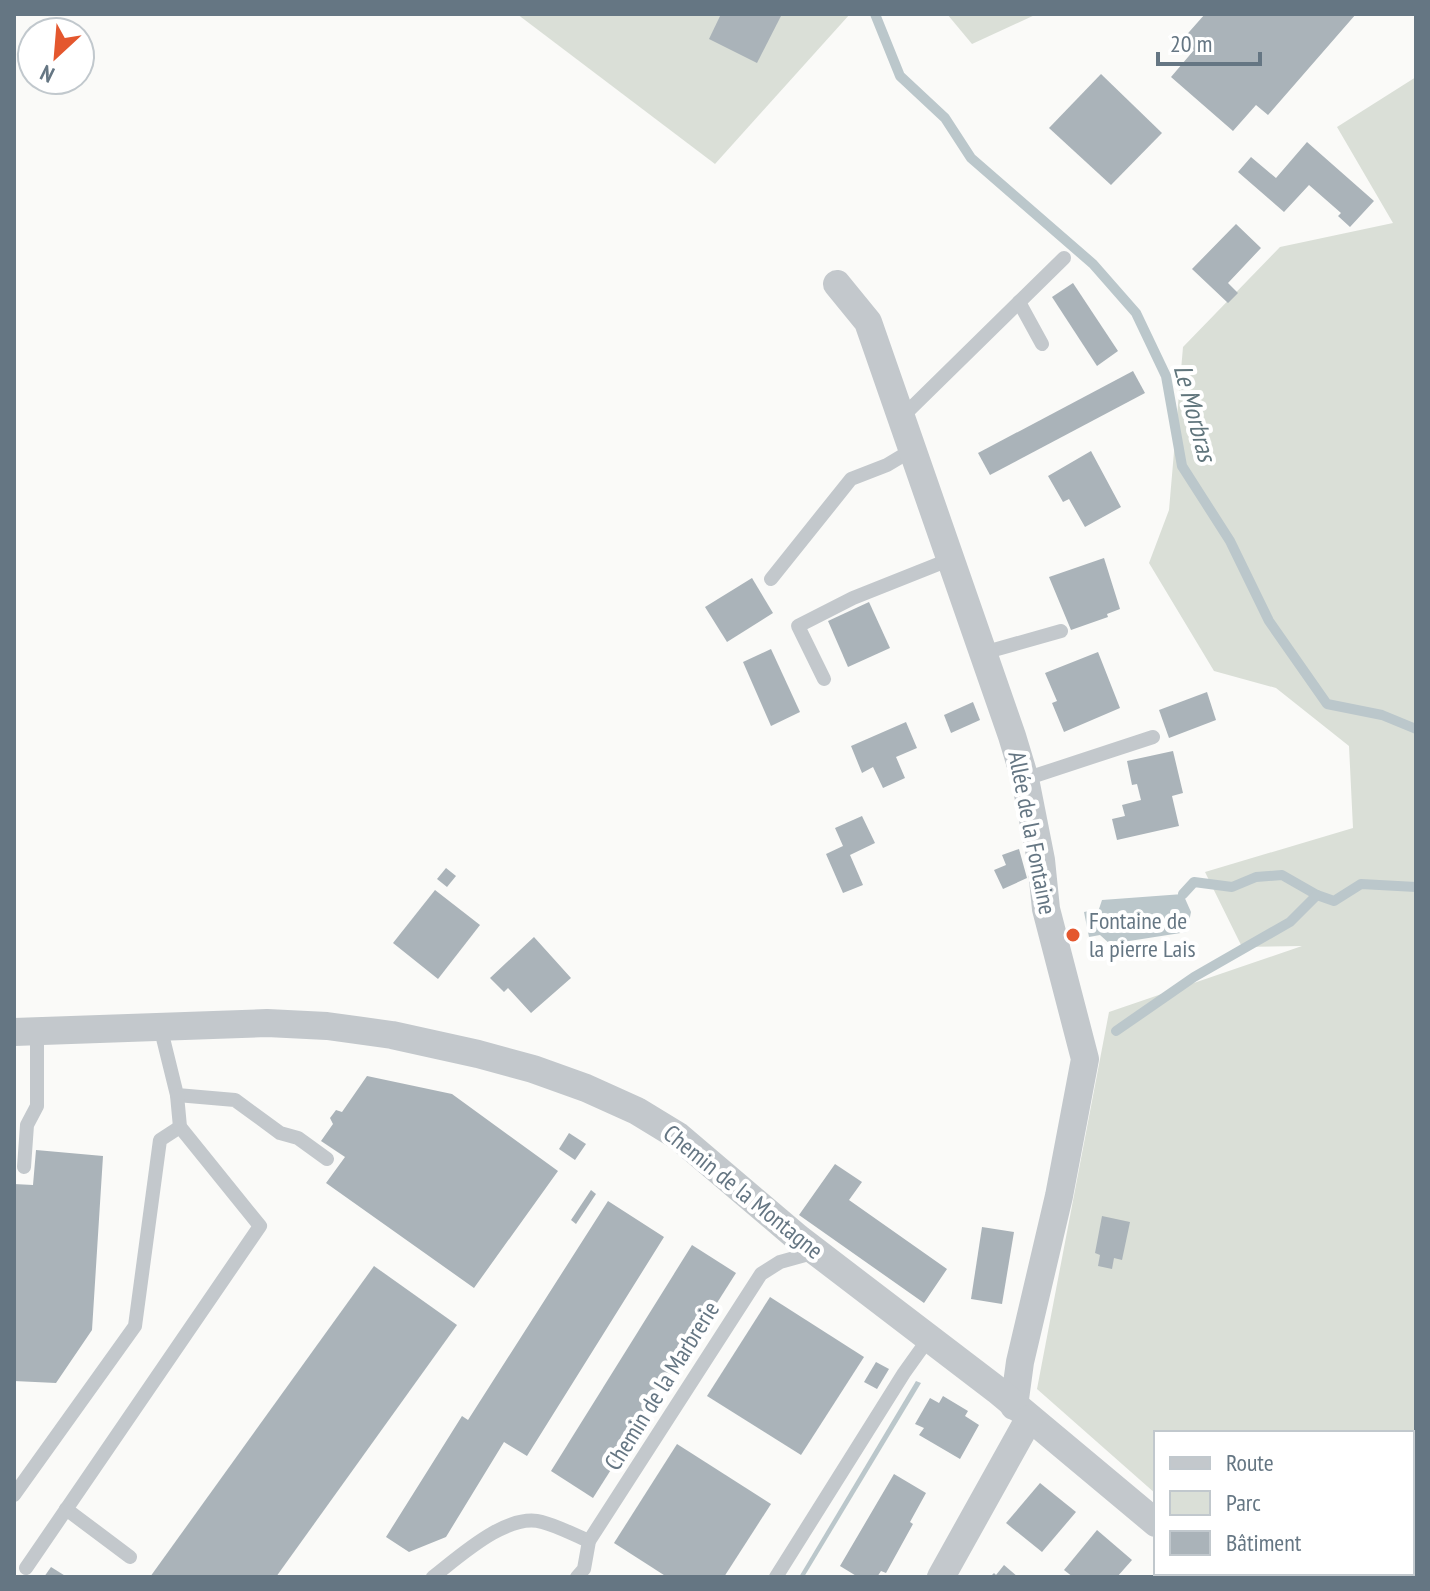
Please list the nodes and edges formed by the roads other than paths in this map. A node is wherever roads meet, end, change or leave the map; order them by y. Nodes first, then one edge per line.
1 (1064, 258) dead end
2 (837, 284) dead end
3 (1019, 302) junction
4 (1042, 344) dead end
5 (902, 417) junction
6 (912, 450) junction
7 (951, 559) junction
8 (771, 579) dead end
9 (1061, 631) dead end
10 (983, 653) junction
11 (824, 679) dead end
12 (1153, 737) dead end
13 (1025, 779) junction
14 (160, 1026) junction
15 (26, 1031) edge
16 (177, 1095) junction
17 (180, 1127) junction
18 (327, 1159) dead end
19 (24, 1167) dead end
20 (816, 1252) junction
21 (929, 1338) junction
22 (1022, 1412) junction
23 (14, 1495) edge
24 (66, 1509) junction
25 (1154, 1521) edge
26 (589, 1541) junction
27 (130, 1557) dead end
28 (26, 1568) dead end
29 (583, 1574) edge
30 (433, 1577) edge
31 (776, 1577) edge
32 (941, 1577) edge

1 - 3 lane
2 - 5 street, Allée de la Fontaine
3 - 4 lane
3 - 5 lane
5 - 6 street, Allée de la Fontaine
6 - 7 street, Allée de la Fontaine
6 - 8 lane
7 - 10 street, Allée de la Fontaine
7 - 11 lane
9 - 10 lane
10 - 13 street, Allée de la Fontaine
12 - 13 lane
13 - 22 street, Allée de la Fontaine
14 - 15 street, Chemin de la Montagne
14 - 16 lane
14 - 20 street, Chemin de la Montagne
15 - 19 lane
16 - 17 lane
16 - 18 lane
17 - 23 lane
17 - 24 lane
20 - 21 street, Chemin de la Montagne
20 - 26 lane, Chemin de la Marbrerie
21 - 22 street, Chemin de la Montagne
21 - 31 lane
22 - 25 street, Chemin de la Montagne
22 - 32 street
24 - 27 lane
24 - 28 lane
26 - 29 lane, Chemin de la Marbrerie
26 - 30 lane

